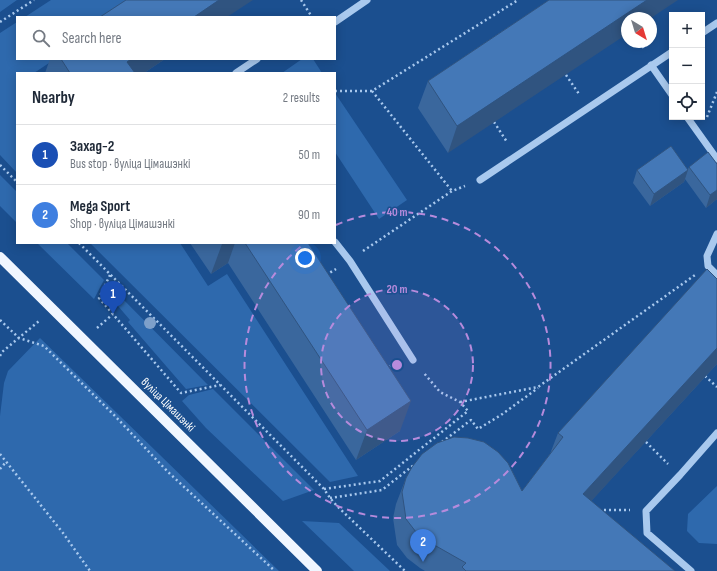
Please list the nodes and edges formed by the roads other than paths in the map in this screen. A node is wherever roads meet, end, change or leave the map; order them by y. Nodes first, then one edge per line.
1 (367, 0) edge
2 (336, 21) edge
3 (717, 23) edge
4 (705, 31) edge
5 (669, 54) edge
6 (256, 60) edge
7 (652, 65) junction
8 (238, 72) edge
9 (669, 90) edge
10 (690, 120) edge
11 (717, 159) edge
12 (480, 180) dead end
13 (717, 234) edge
14 (336, 243) edge
15 (0, 256) edge
16 (717, 275) edge
17 (413, 360) road end
18 (717, 433) edge
19 (317, 571) edge
20 (691, 571) edge

1 - 2 lane
3 - 4 lane
5 - 7 lane
6 - 8 lane
7 - 9 lane
7 - 12 lane
10 - 11 lane
13 - 16 lane
14 - 17 lane
15 - 19 main road, вуліца Цімашэнкі
18 - 20 lane

